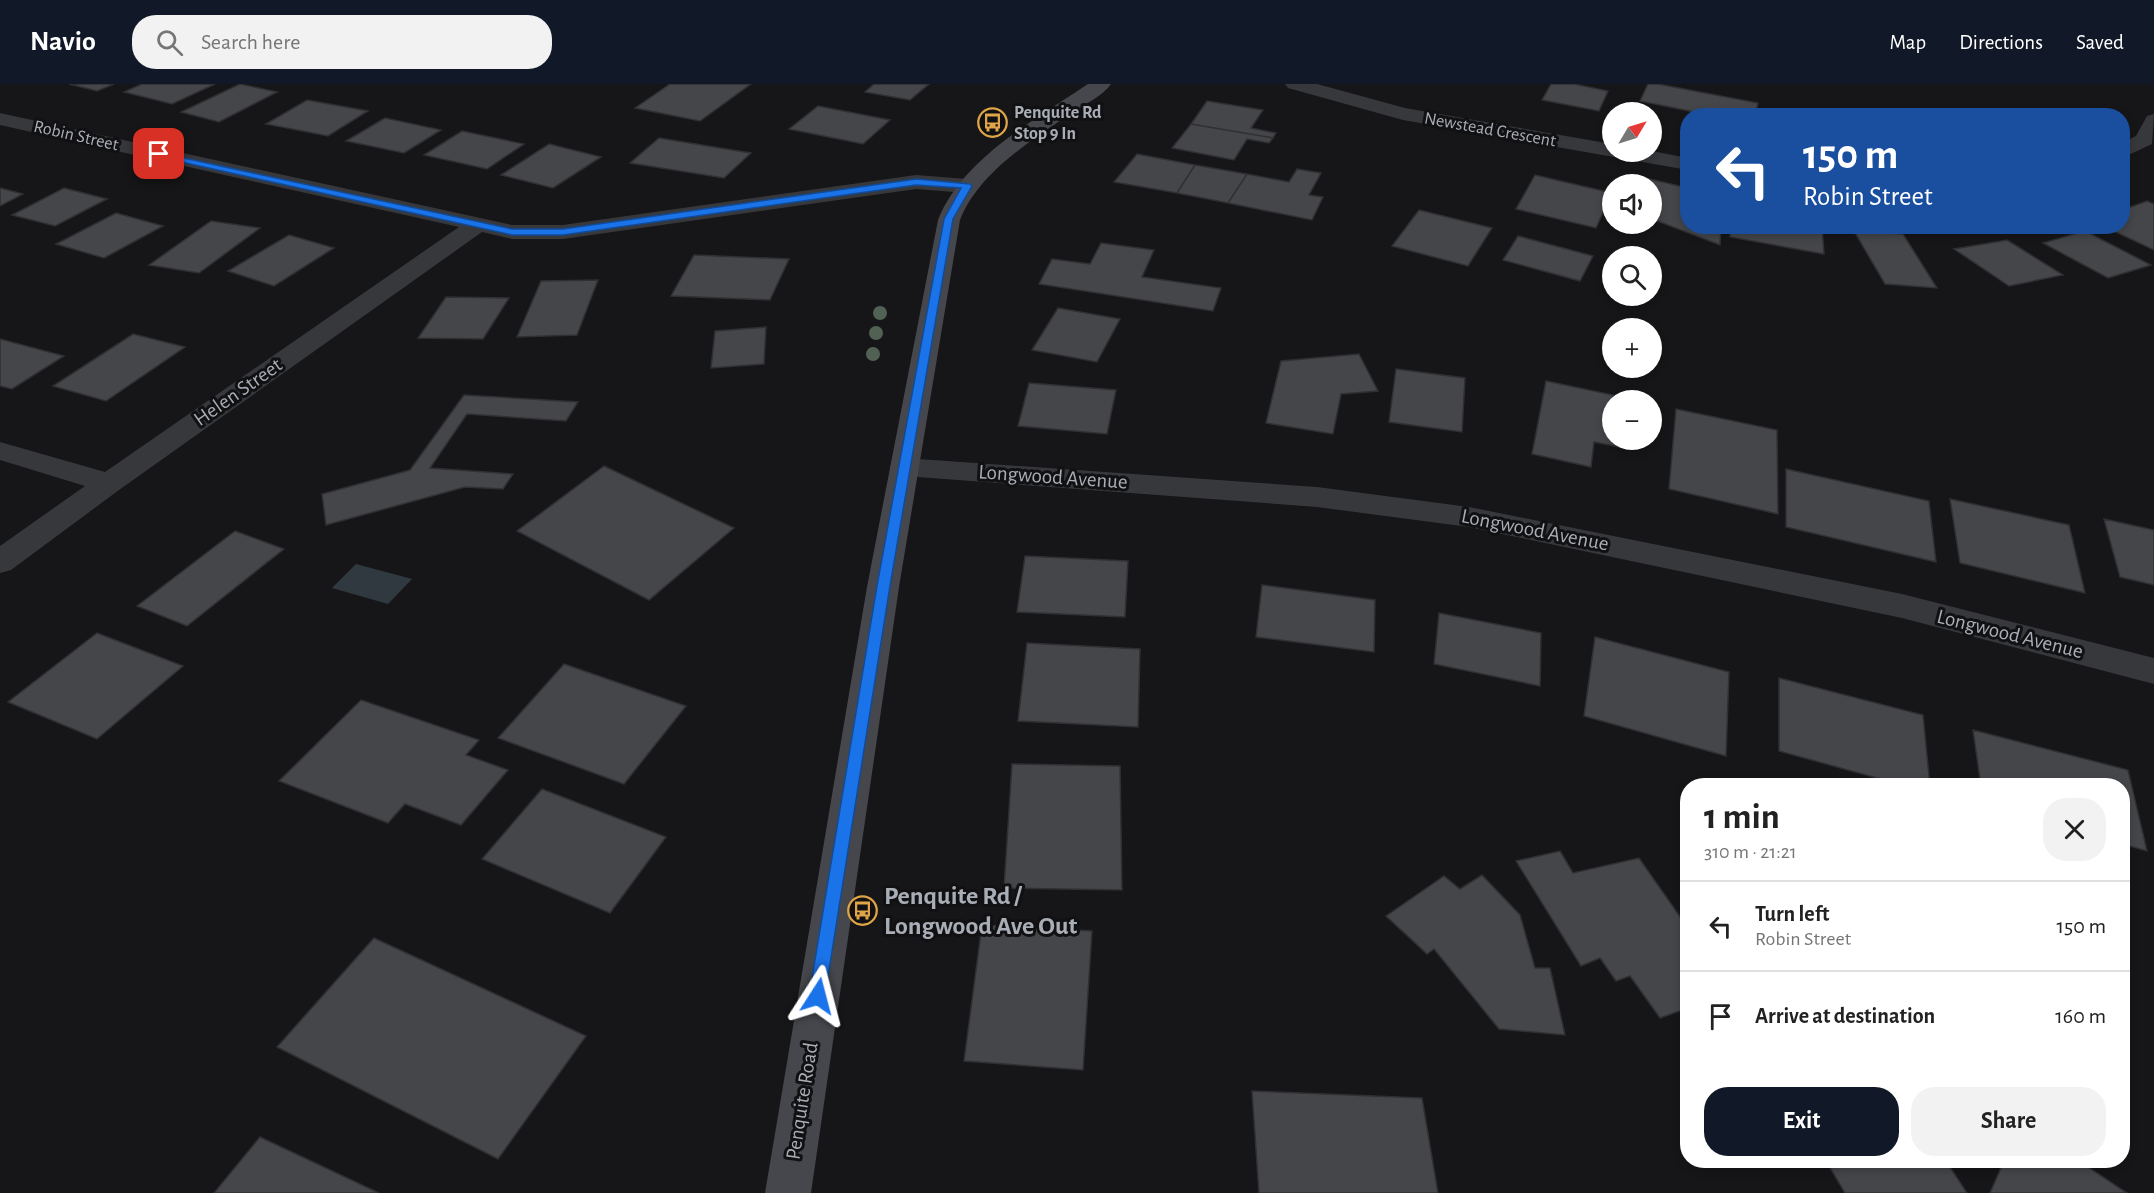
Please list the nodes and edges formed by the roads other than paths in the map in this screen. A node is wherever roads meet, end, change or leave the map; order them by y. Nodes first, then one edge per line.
1 (1101, 84) edge
2 (1295, 84) edge
3 (0, 119) edge
4 (2154, 120) edge
5 (2130, 148) edge
6 (1680, 163) edge
7 (967, 186) junction
8 (477, 225) junction
9 (0, 451) edge
10 (904, 467) junction
11 (109, 483) junction
12 (0, 562) edge
13 (2154, 671) edge
14 (788, 1193) edge

1 - 7 street, Penquite Road
2 - 6 street, Newstead Crescent
3 - 8 street, Robin Street
4 - 5 street
7 - 8 street, Robin Street
7 - 10 street, Penquite Road
8 - 11 street, Helen Street
9 - 11 street
10 - 13 street, Longwood Avenue
10 - 14 street, Penquite Road
11 - 12 street, Helen Street

